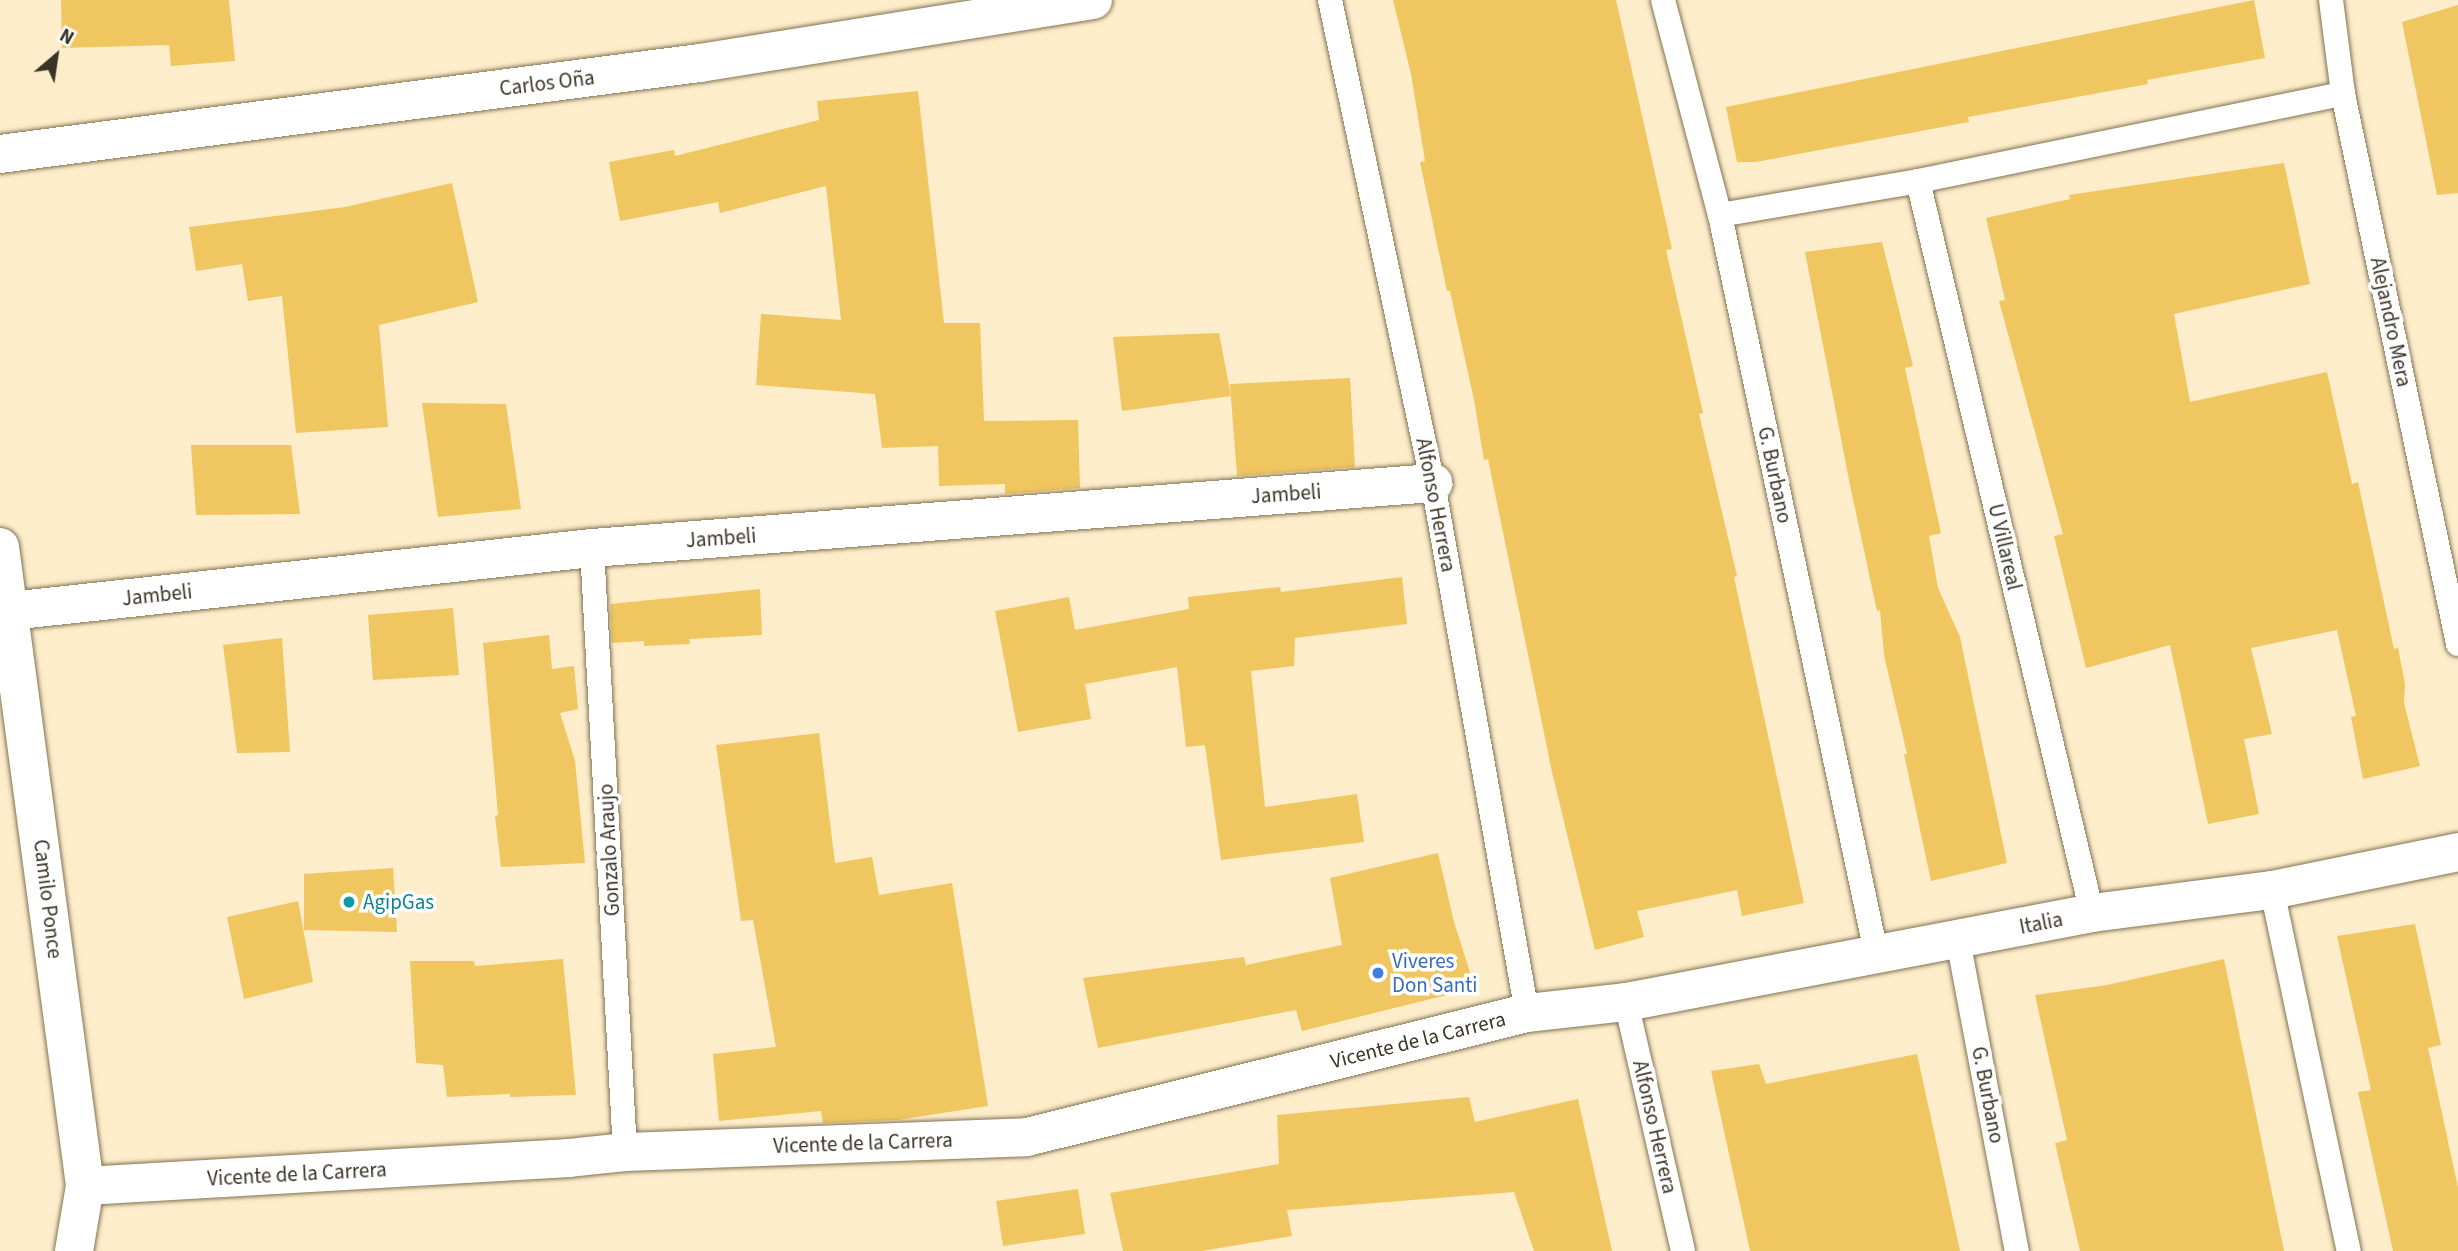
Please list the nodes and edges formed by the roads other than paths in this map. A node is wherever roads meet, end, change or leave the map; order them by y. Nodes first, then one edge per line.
1 (1093, 0) edge
2 (1329, 0) edge
3 (1663, 0) edge
4 (2331, 0) edge
5 (2343, 94) junction
6 (0, 154) edge
7 (1918, 181) junction
8 (1720, 215) junction
9 (1433, 482) junction
10 (0, 547) edge
11 (592, 548) junction
12 (10, 611) junction
13 (2458, 644) edge
14 (2458, 852) edge
15 (2272, 890) junction
16 (2092, 913) junction
17 (1958, 940) junction
18 (1876, 953) junction
19 (1626, 1002) junction
20 (1527, 1013) junction
21 (625, 1152) junction
22 (85, 1186) junction
23 (74, 1251) edge
24 (1683, 1251) edge
25 (2017, 1251) edge
26 (2349, 1251) edge

1 - 6 street, Carlos Oña
2 - 9 lane, Alfonso Herrera
3 - 8 lane, G. Burbano
4 - 5 lane, Alejandro Mera
5 - 7 lane
5 - 8 lane
5 - 13 lane, Alejandro Mera
7 - 8 lane
7 - 16 lane, U Villareal
8 - 18 lane, G. Burbano
9 - 11 street, Jambeli
9 - 20 lane, Alfonso Herrera
10 - 12 street, Camilo Ponce
11 - 12 street, Jambeli
11 - 21 lane, Gonzalo Araujo
12 - 22 street, Camilo Ponce
14 - 15 street, Italia
15 - 16 street, Italia
15 - 26 lane
16 - 17 street, Italia
17 - 18 street, Italia
17 - 25 lane, G. Burbano
18 - 19 street, Italia
19 - 20 street, Vicente de la Carrera
19 - 24 lane, Alfonso Herrera
20 - 21 street, Vicente de la Carrera
21 - 22 street, Vicente de la Carrera
22 - 23 street, Camilo Ponce

